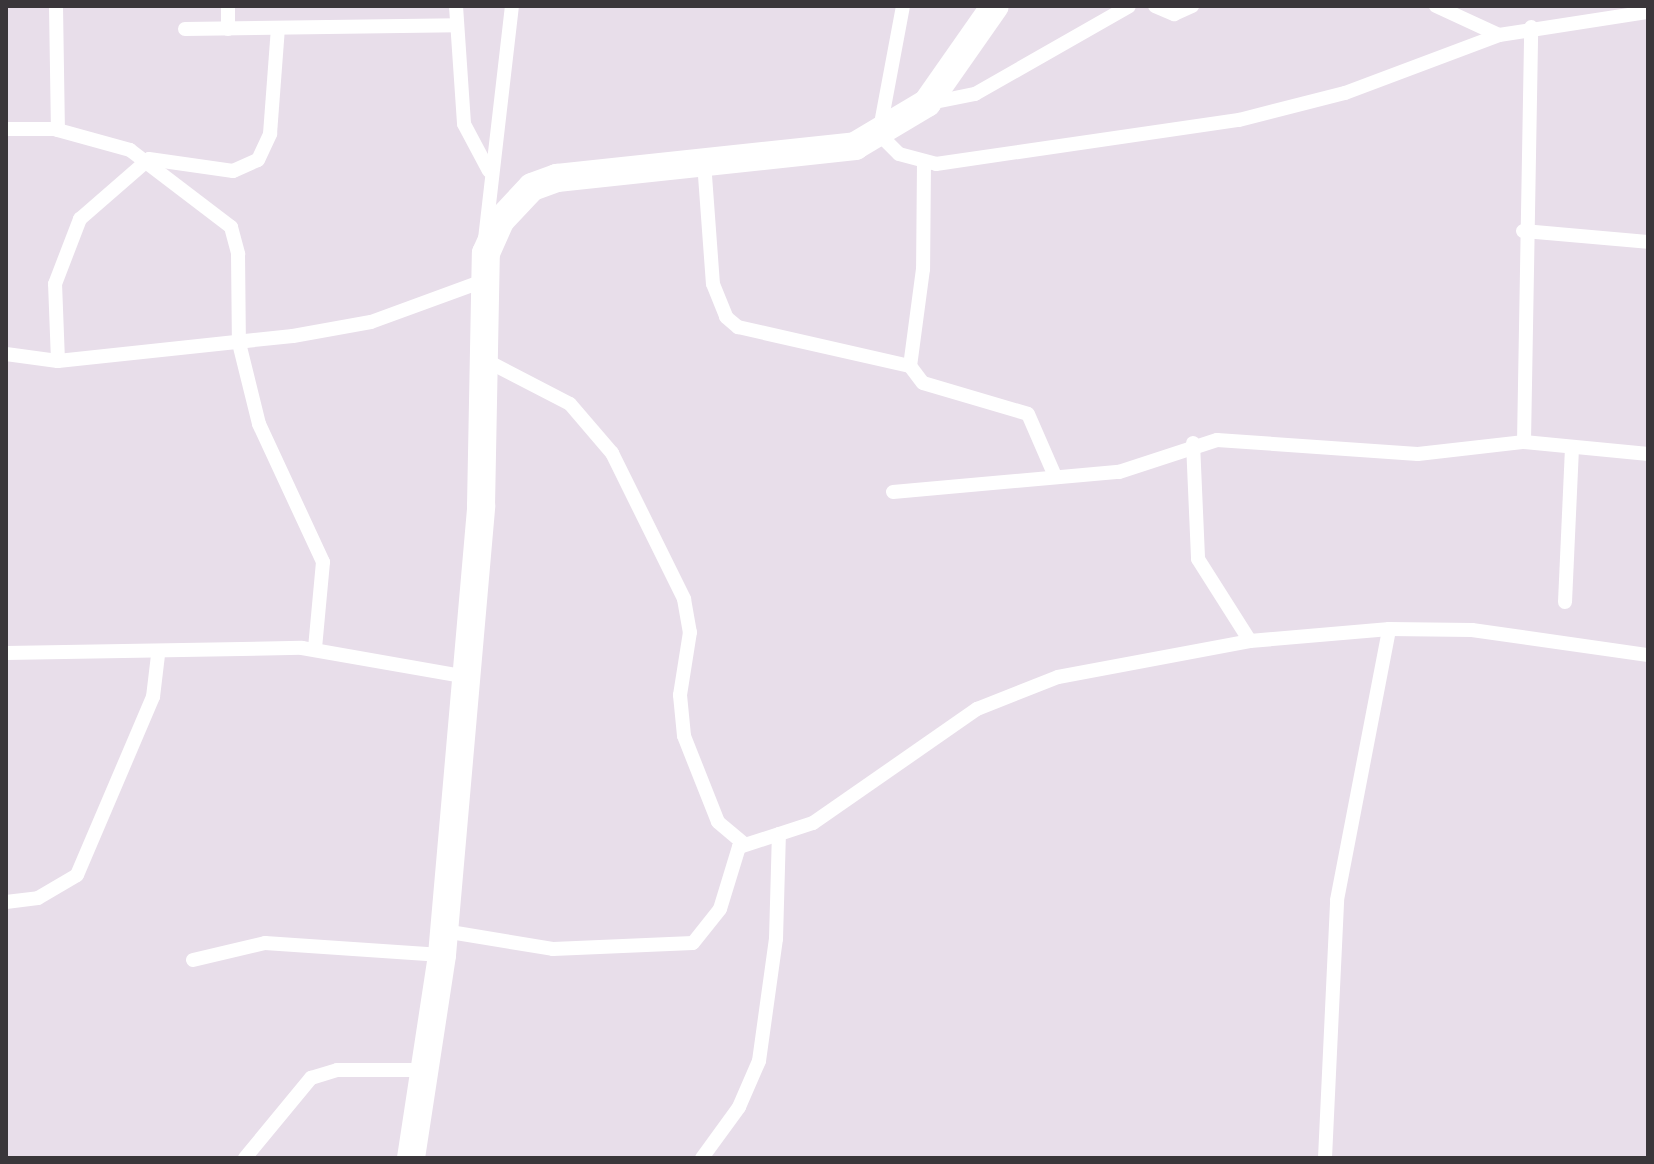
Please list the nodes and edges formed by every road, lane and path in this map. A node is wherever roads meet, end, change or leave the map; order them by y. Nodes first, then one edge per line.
1 (56, 6) edge
2 (228, 6) edge
3 (456, 6) edge
4 (512, 6) edge
5 (903, 6) edge
6 (995, 6) edge
7 (1129, 6) edge
8 (1155, 6) edge
9 (1192, 6) edge
10 (1436, 6) edge
11 (1648, 12) edge
12 (457, 25) junction
13 (1531, 27) junction
14 (278, 28) junction
15 (185, 29) dead end
16 (228, 29) junction
17 (1499, 35) junction
18 (927, 103) junction
19 (6, 129) edge
20 (58, 130) junction
21 (879, 134) junction
22 (149, 159) junction
23 (704, 162) junction
24 (924, 162) junction
25 (489, 171) junction
26 (1523, 231) junction
27 (1648, 242) edge
28 (486, 253) junction
29 (483, 281) junction
30 (239, 343) junction
31 (7, 350) edge
32 (58, 361) junction
33 (489, 362) junction
34 (910, 366) junction
35 (1524, 442) junction
36 (1193, 443) junction
37 (1572, 448) junction
38 (1648, 454) edge
39 (1055, 476) junction
40 (893, 492) dead end
41 (1565, 602) dead end
42 (1389, 629) junction
43 (1250, 641) junction
44 (315, 649) junction
45 (6, 653) edge
46 (158, 655) junction
47 (1648, 655) edge
48 (463, 676) junction
49 (779, 834) junction
50 (744, 844) junction
51 (6, 902) edge
52 (443, 943) junction
53 (193, 960) dead end
54 (425, 1070) junction
55 (245, 1158) edge
56 (411, 1158) edge
57 (702, 1158) edge
58 (1325, 1158) edge

1 - 20 street
2 - 16 street
3 - 12 street
4 - 25 street
5 - 21 street
6 - 18 highway
7 - 18 street
8 - 9 street
10 - 17 street
11 - 13 street
12 - 14 street
12 - 25 street
13 - 17 street
13 - 26 street
14 - 16 street
14 - 22 street
15 - 16 street
17 - 24 street
18 - 21 highway
19 - 20 street
20 - 22 street
21 - 23 highway
21 - 24 street
22 - 30 street
22 - 32 street
23 - 28 highway
23 - 34 street
24 - 34 street
25 - 28 street
26 - 27 street
26 - 35 street
28 - 29 highway
29 - 30 street
29 - 33 highway
30 - 32 street
30 - 44 street
31 - 32 street
33 - 48 highway
33 - 50 street
34 - 39 street
35 - 36 street
35 - 37 street
36 - 39 street
36 - 43 street
37 - 38 street
37 - 41 street
39 - 40 street
42 - 43 street
42 - 47 street
42 - 58 street
43 - 49 street
44 - 46 street
44 - 48 street
45 - 46 street
46 - 51 street
48 - 52 highway
49 - 50 street
49 - 57 street
50 - 52 street
52 - 53 street
52 - 54 highway
54 - 55 street
54 - 56 highway

